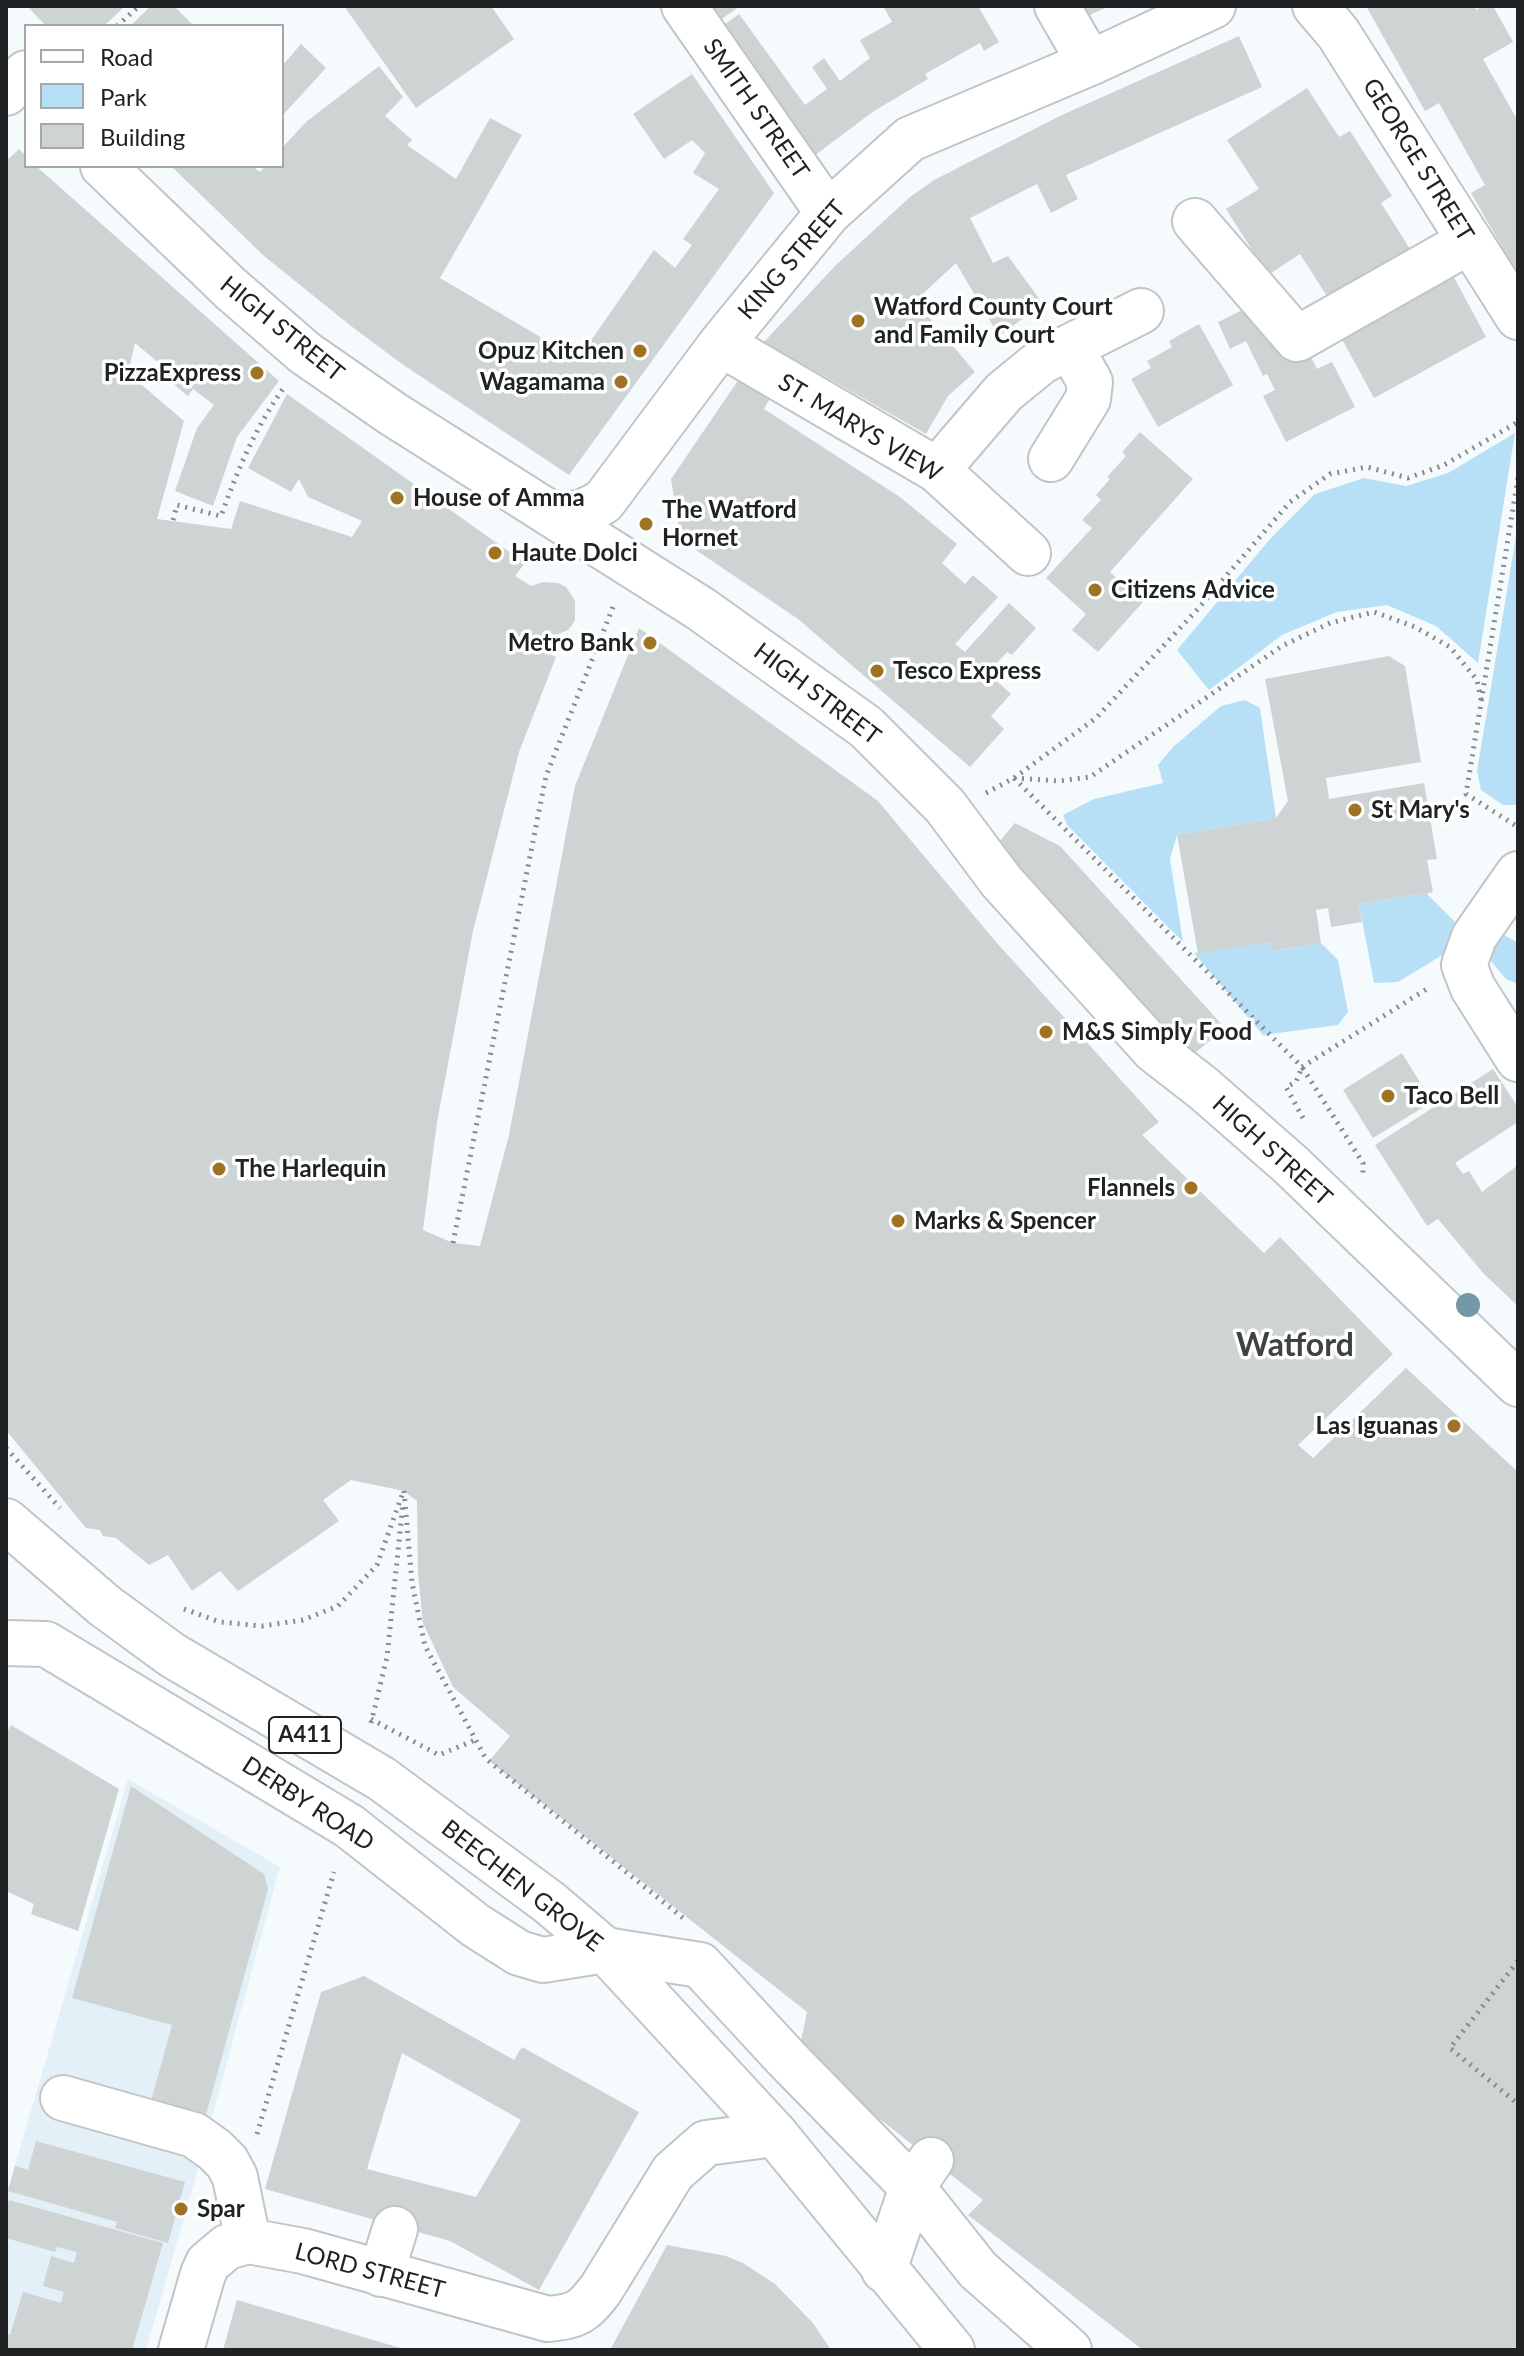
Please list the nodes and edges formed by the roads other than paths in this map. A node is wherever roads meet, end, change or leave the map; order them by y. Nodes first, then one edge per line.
1 (684, 6) edge
2 (1057, 6) edge
3 (1213, 6) edge
4 (1315, 6) edge
5 (6, 45) edge
6 (24, 63) edge
7 (1090, 63) junction
8 (24, 75) edge
9 (6, 93) edge
10 (105, 168) edge
11 (828, 213) junction
12 (1195, 221) dead end
13 (1470, 241) junction
14 (1141, 311) dead end
15 (1518, 317) edge
16 (721, 344) junction
17 (1070, 347) junction
18 (1051, 459) dead end
19 (937, 470) junction
20 (556, 515) junction
21 (1028, 553) dead end
22 (1518, 874) edge
23 (1518, 1059) edge
24 (1512, 1383) edge
25 (6, 1521) edge
26 (6, 1643) edge
27 (605, 1950) junction
28 (63, 2098) dead end
29 (775, 2134) junction
30 (903, 2157) junction
31 (395, 2229) dead end
32 (248, 2241) junction
33 (884, 2270) junction
34 (381, 2274) junction
35 (549, 2334) edge
36 (181, 2350) edge
37 (952, 2350) edge
38 (1069, 2350) edge

1 - 11 street, SMITH STREET
2 - 7 street
3 - 7 street, KING STREET
4 - 13 street, GEORGE STREET
5 - 6 street
7 - 11 street, KING STREET
8 - 9 street
10 - 20 street, HIGH STREET
11 - 16 street, KING STREET
12 - 13 street
13 - 15 street, GEORGE STREET
14 - 17 street
16 - 19 street, ST. MARYS VIEW
16 - 20 street, KING STREET
17 - 18 street
17 - 19 street
19 - 21 street, ST. MARYS VIEW
20 - 24 street, HIGH STREET
22 - 23 street
25 - 27 street, BEECHEN GROVE / A411
26 - 27 street, DERBY ROAD
27 - 29 street, BEECHEN GROVE / A411
27 - 30 street
28 - 32 street
29 - 33 street, BEECHEN GROVE / A411
29 - 35 street
30 - 33 street
30 - 38 street
31 - 34 street
32 - 34 street, LORD STREET
32 - 36 street
33 - 37 street, BEECHEN GROVE / A411
34 - 35 street, LORD STREET

